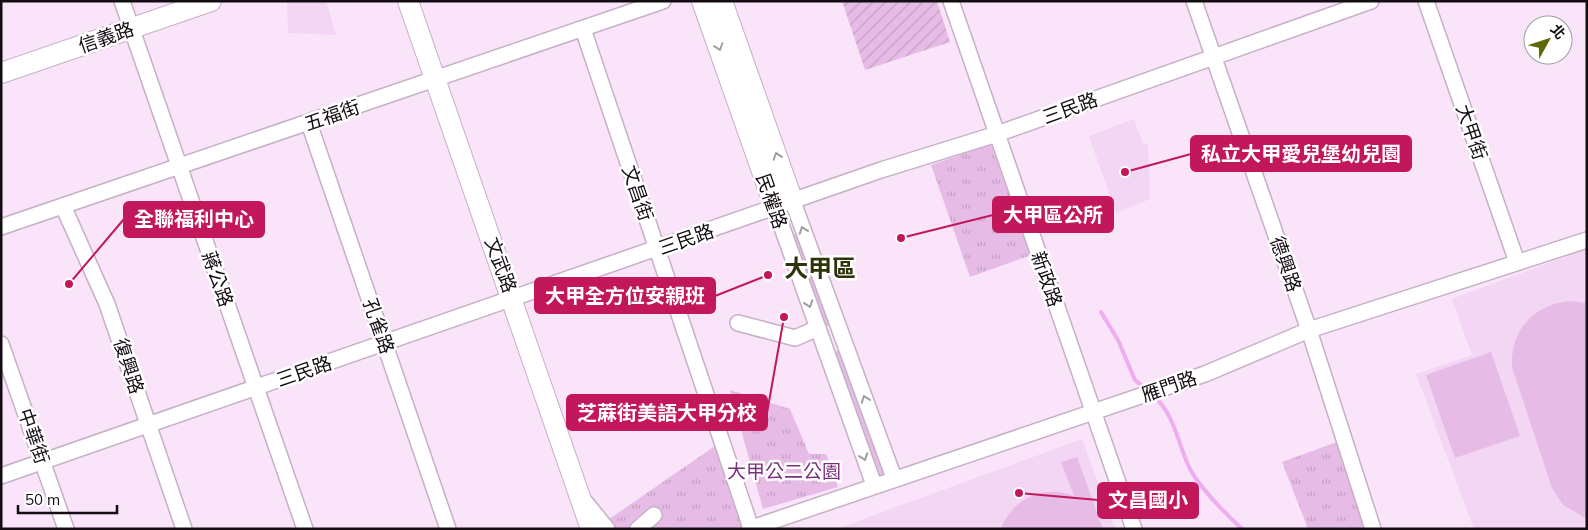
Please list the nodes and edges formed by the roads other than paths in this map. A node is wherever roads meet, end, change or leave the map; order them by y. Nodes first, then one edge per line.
1 (122, 1) edge
2 (211, 1) edge
3 (408, 1) edge
4 (662, 1) edge
5 (702, 1) edge
6 (722, 1) edge
7 (951, 1) edge
8 (1194, 1) edge
9 (1372, 1) edge
10 (1426, 1) edge
11 (132, 28) junction
12 (583, 29) junction
13 (1213, 57) junction
14 (1, 73) edge
15 (434, 80) junction
16 (309, 123) junction
17 (998, 134) junction
18 (180, 167) junction
19 (784, 205) junction
20 (63, 206) junction
21 (1, 227) edge
22 (1587, 240) edge
23 (657, 249) junction
24 (1517, 262) junction
25 (513, 298) junction
26 (738, 323) dead end
27 (1309, 330) junction
28 (842, 335) junction
29 (821, 338) junction
30 (384, 343) junction
31 (1, 344) edge
32 (256, 387) junction
33 (1094, 412) junction
34 (148, 425) junction
35 (42, 461) junction
36 (1, 476) edge
37 (894, 478) junction
38 (874, 485) junction
39 (580, 496) junction
40 (654, 515) dead end
41 (750, 528) edge
42 (66, 529) edge
43 (184, 529) edge
44 (305, 529) edge
45 (448, 529) edge
46 (591, 529) edge
47 (607, 529) edge
48 (638, 529) edge
49 (1134, 529) edge
50 (1373, 529) edge

1 - 11 street, 蔣公路
2 - 11 street, 信義路
3 - 15 street, 文武路
4 - 12 street, 五福街
5 -> 19 street, 民權路
19 -> 6 street, 民權路
7 - 17 street, 新政路
8 - 13 street, 德興路
9 - 13 street, 三民路
10 - 24 street, 大甲街
11 - 14 street, 信義路
11 - 18 street, 蔣公路
12 - 15 street, 五福街
12 - 23 street, 文昌街
13 - 17 street, 三民路
13 - 27 street, 德興路
15 - 16 street, 五福街
15 - 25 street, 文武路
16 - 18 street, 五福街
16 - 30 street, 孔雀路
17 - 19 street, 三民路
17 - 33 street, 新政路
18 - 20 street, 五福街
18 - 32 street, 蔣公路
19 - 23 street, 三民路
28 -> 19 street, 民權路
19 -> 29 street, 民權路
20 - 21 street, 五福街
20 - 34 street, 復興路
22 - 24 street, 雁門路
23 - 25 street, 三民路
23 - 41 street, 文昌街
24 - 27 street, 雁門路
25 - 30 street, 三民路
25 - 39 street, 文武路
26 - 29 street
27 - 33 street, 雁門路
27 - 50 street, 德興路
28 - 29 street
37 -> 28 street, 民權路
29 -> 38 street, 民權路
30 - 32 street, 三民路
30 - 45 street, 孔雀路
31 - 35 street, 中華街
32 - 34 street, 三民路
32 - 44 street, 蔣公路
33 - 37 street, 雁門路
33 - 49 street, 新政路
34 - 35 street, 三民路
34 - 43 street, 復興路
35 - 36 street, 三民路
35 - 42 street, 中華街
37 - 38 street, 雁門路
38 - 41 street, 雁門路
39 - 46 street, 文武路
39 - 47 street
40 - 48 street

